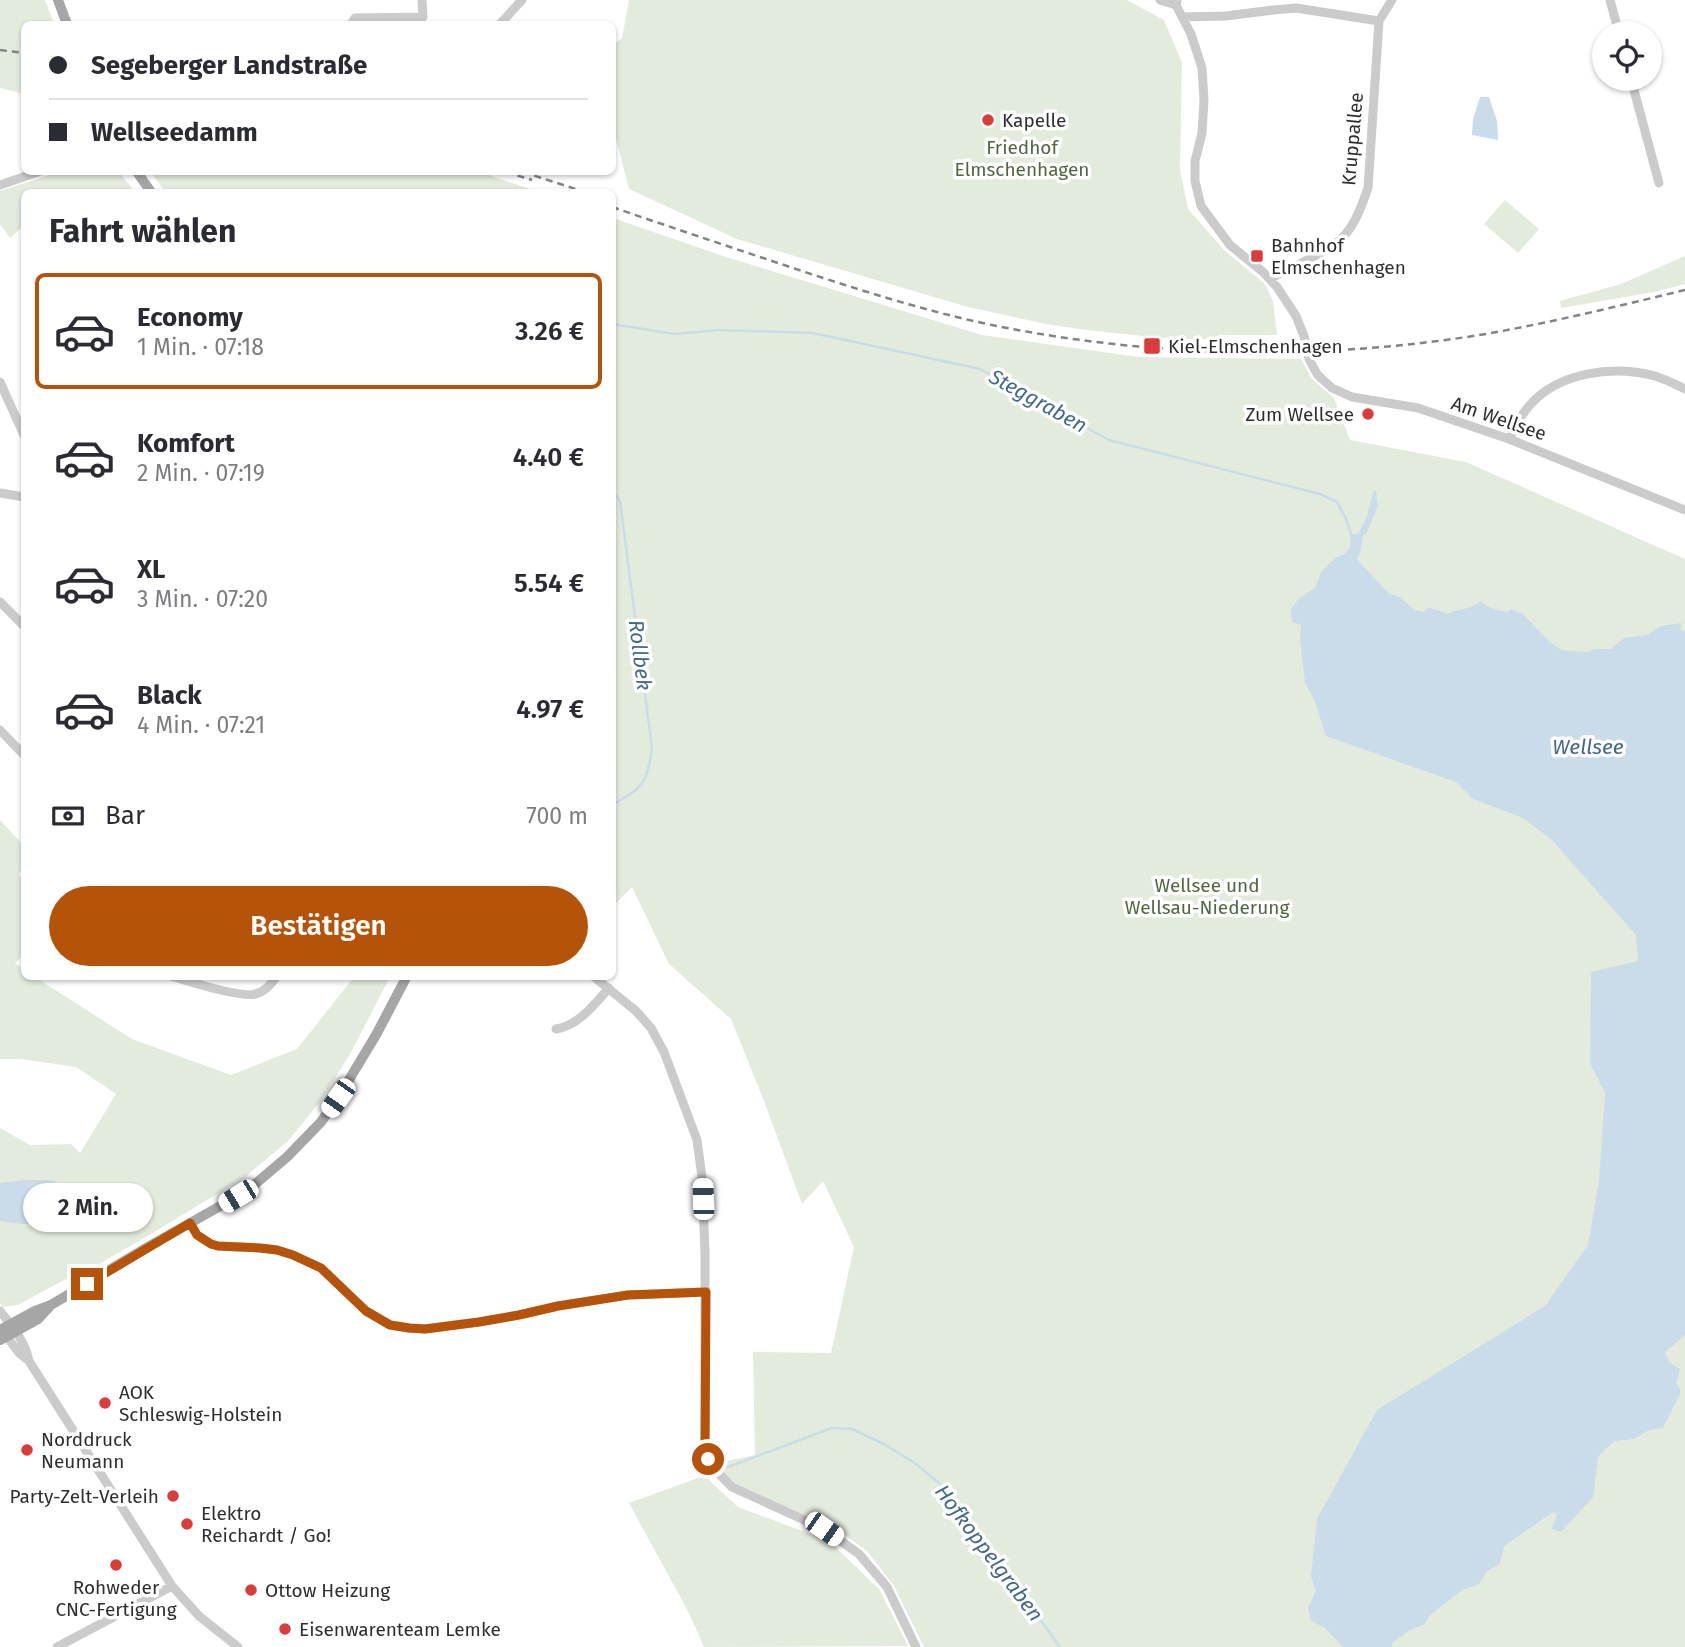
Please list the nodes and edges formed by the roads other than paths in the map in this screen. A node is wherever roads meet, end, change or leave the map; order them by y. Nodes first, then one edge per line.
1 (58, 0) edge
2 (422, 0) edge
3 (522, 0) edge
4 (1160, 0) edge
5 (1392, 0) edge
6 (1610, 0) edge
7 (1177, 2) edge
8 (1274, 5) edge
9 (1182, 17) junction
10 (65, 21) edge
11 (353, 21) edge
12 (503, 21) edge
13 (1379, 21) junction
14 (1616, 21) edge
15 (1634, 91) edge
16 (29, 175) edge
17 (1660, 183) dead end
18 (0, 185) edge
19 (1270, 279) junction
20 (0, 382) edge
21 (1685, 389) edge
22 (21, 428) edge
23 (1509, 439) junction
24 (0, 493) edge
25 (21, 496) edge
26 (1685, 510) edge
27 (0, 603) edge
28 (21, 623) edge
29 (0, 730) edge
30 (21, 751) edge
31 (192, 980) edge
32 (274, 980) edge
33 (405, 980) edge
34 (598, 980) edge
35 (609, 988) junction
36 (556, 1029) dead end
37 (190, 1223) junction
38 (706, 1292) junction
39 (0, 1311) edge
40 (5, 1331) edge
41 (172, 1586) junction
42 (57, 1647) edge
43 (238, 1647) edge
44 (916, 1647) edge

1 - 10 main road
2 - 11 street
3 - 12 street
4 - 7 street
5 - 13 street, Kruppallee
6 - 14 street
7 - 9 street
8 - 9 street
8 - 13 street
9 - 19 street
13 - 19 street, Kruppallee
15 - 17 street
16 - 18 street
19 - 23 street, Am Wellsee
20 - 22 street
21 - 23 street
23 - 26 street, Am Wellsee
24 - 25 street
27 - 28 street
29 - 30 street
31 - 32 street
33 - 37 main road
34 - 35 street
35 - 36 street
35 - 38 street
37 - 38 street
37 - 40 main road
38 - 44 street
39 - 40 street
40 - 41 street
41 - 42 street
41 - 43 street

